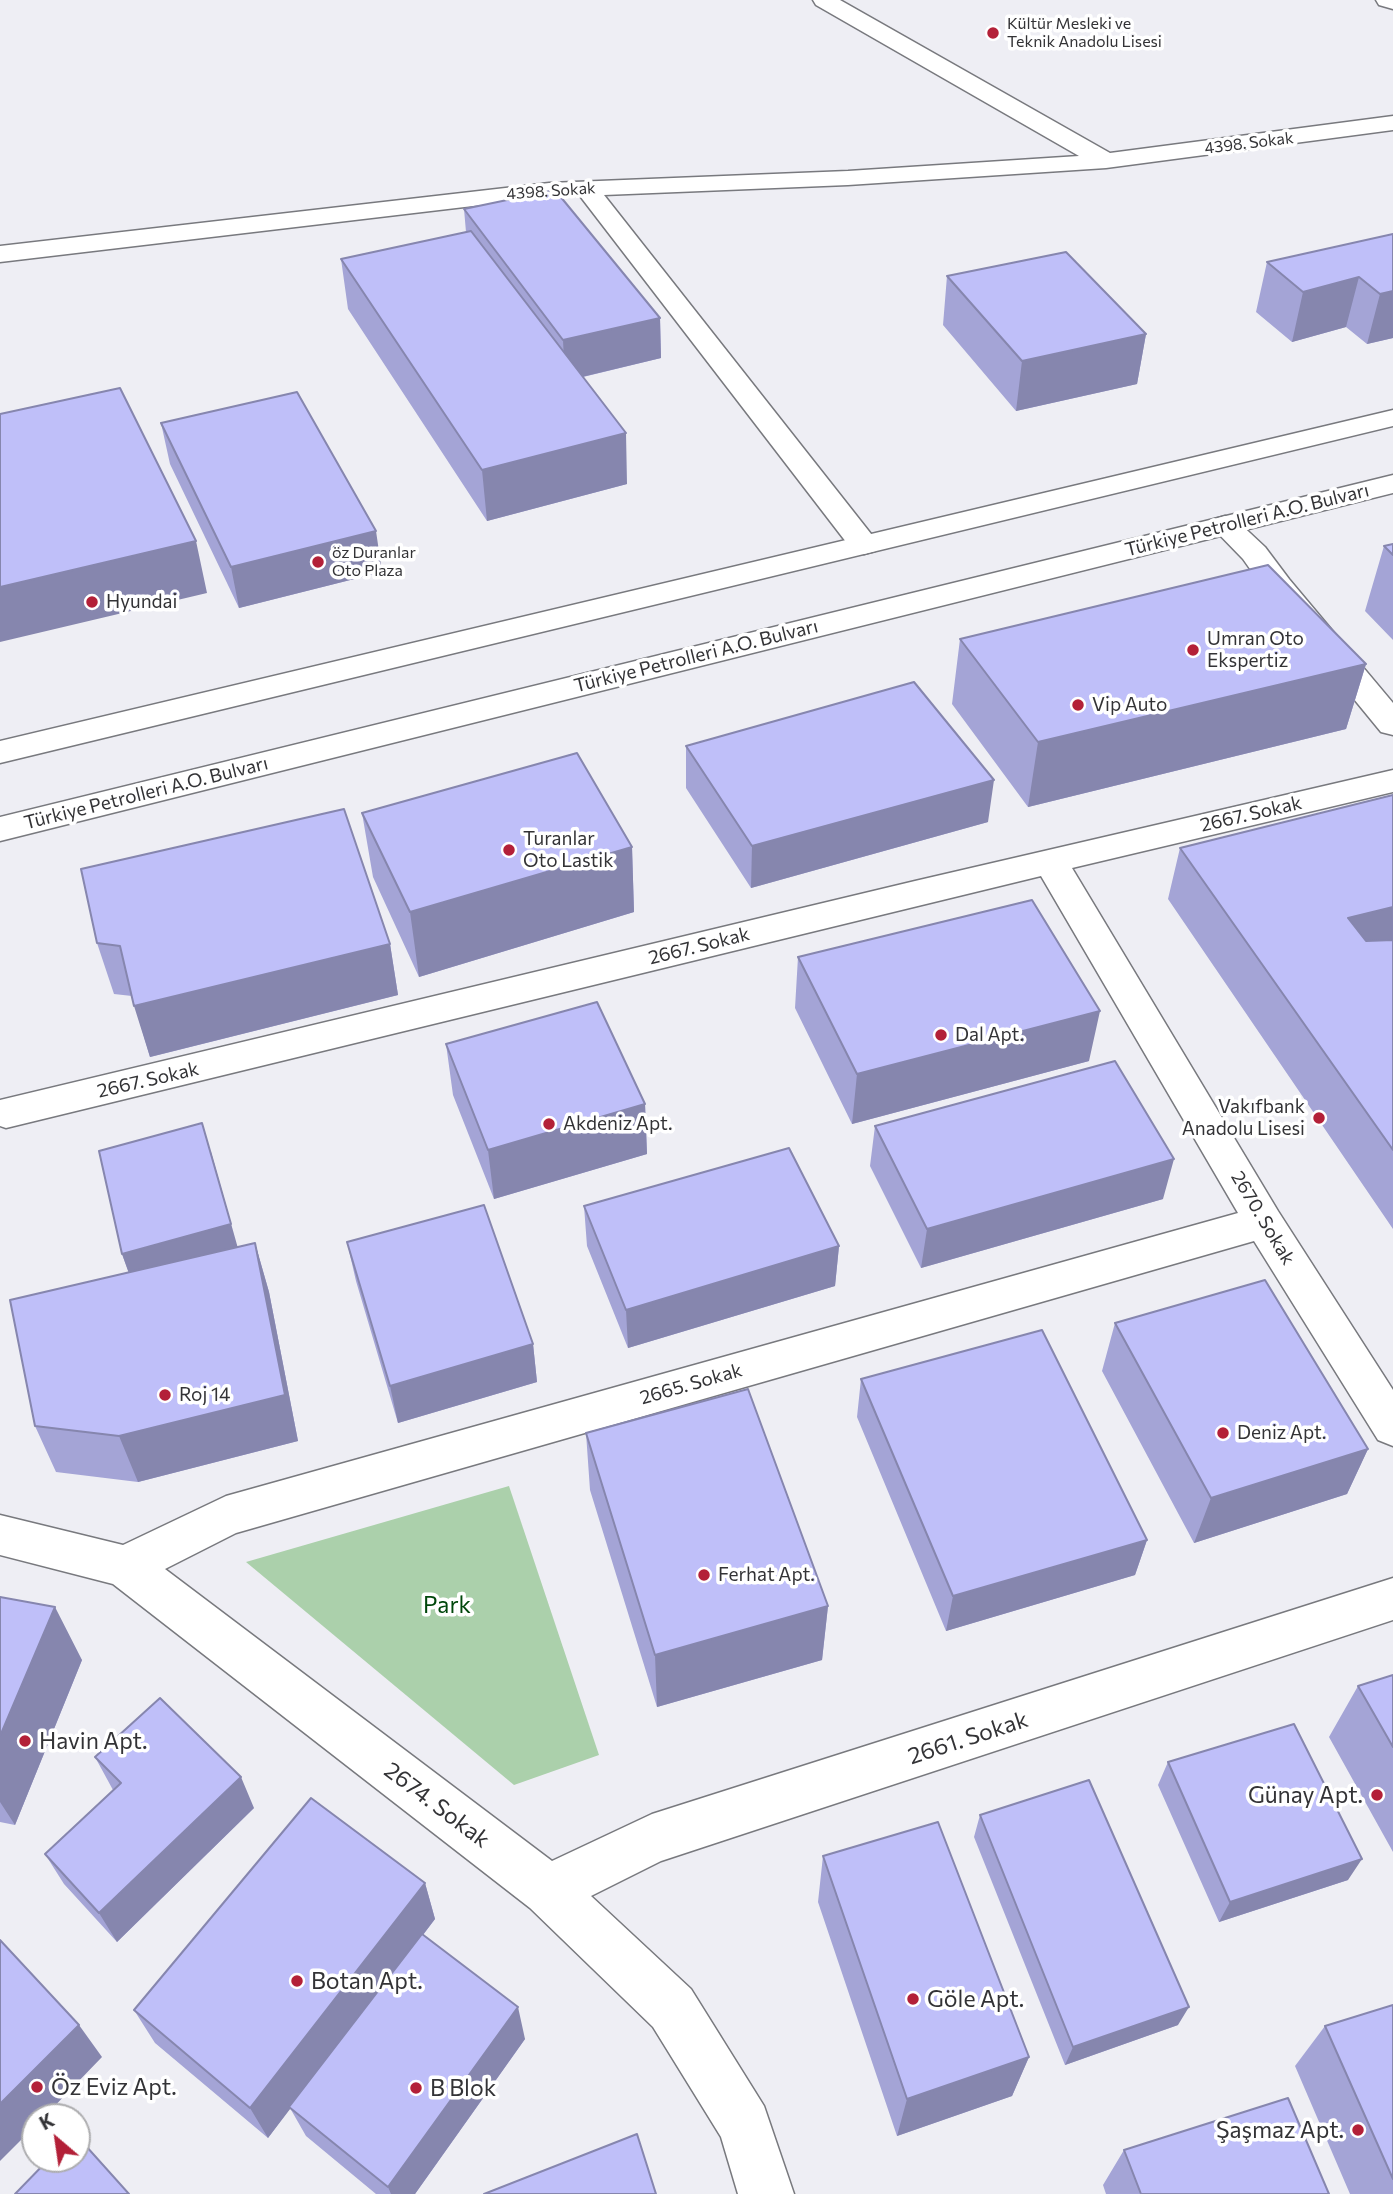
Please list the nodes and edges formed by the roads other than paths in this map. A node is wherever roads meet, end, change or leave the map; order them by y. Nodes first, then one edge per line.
1 (824, 0) edge
2 (1387, 0) edge
3 (1393, 3) edge
4 (1393, 123) edge
5 (1105, 161) junction
6 (586, 188) junction
7 (0, 254) edge
8 (1393, 418) edge
9 (1393, 484) edge
10 (1225, 525) junction
11 (864, 545) junction
12 (1393, 724) edge
13 (0, 752) edge
14 (1393, 781) edge
15 (0, 829) edge
16 (1051, 862) junction
17 (2, 1114) edge
18 (1264, 1222) junction
19 (1393, 1427) edge
20 (0, 1535) edge
21 (125, 1566) junction
22 (1393, 1599) edge
23 (548, 1890) junction
24 (765, 2194) edge

1 - 5 main road
2 - 3 main road
4 - 5 main road, 4398. Sokak
5 - 6 main road, 4398. Sokak
6 - 7 main road, 4398. Sokak
6 - 11 main road
8 - 11 main road
9 - 10 main road, Türkiye Petrolleri A.O. Bulvarı
10 - 12 main road
10 - 15 main road, Türkiye Petrolleri A.O. Bulvarı
11 - 13 main road
14 - 16 main road, 2667. Sokak
16 - 17 main road, 2667. Sokak
16 - 18 main road, 2670. Sokak
18 - 19 main road, 2670. Sokak
18 - 21 main road, 2665. Sokak
20 - 21 main road, 2674. Sokak
21 - 23 main road, 2674. Sokak
22 - 23 main road, 2661. Sokak
23 - 24 main road, 2674. Sokak

